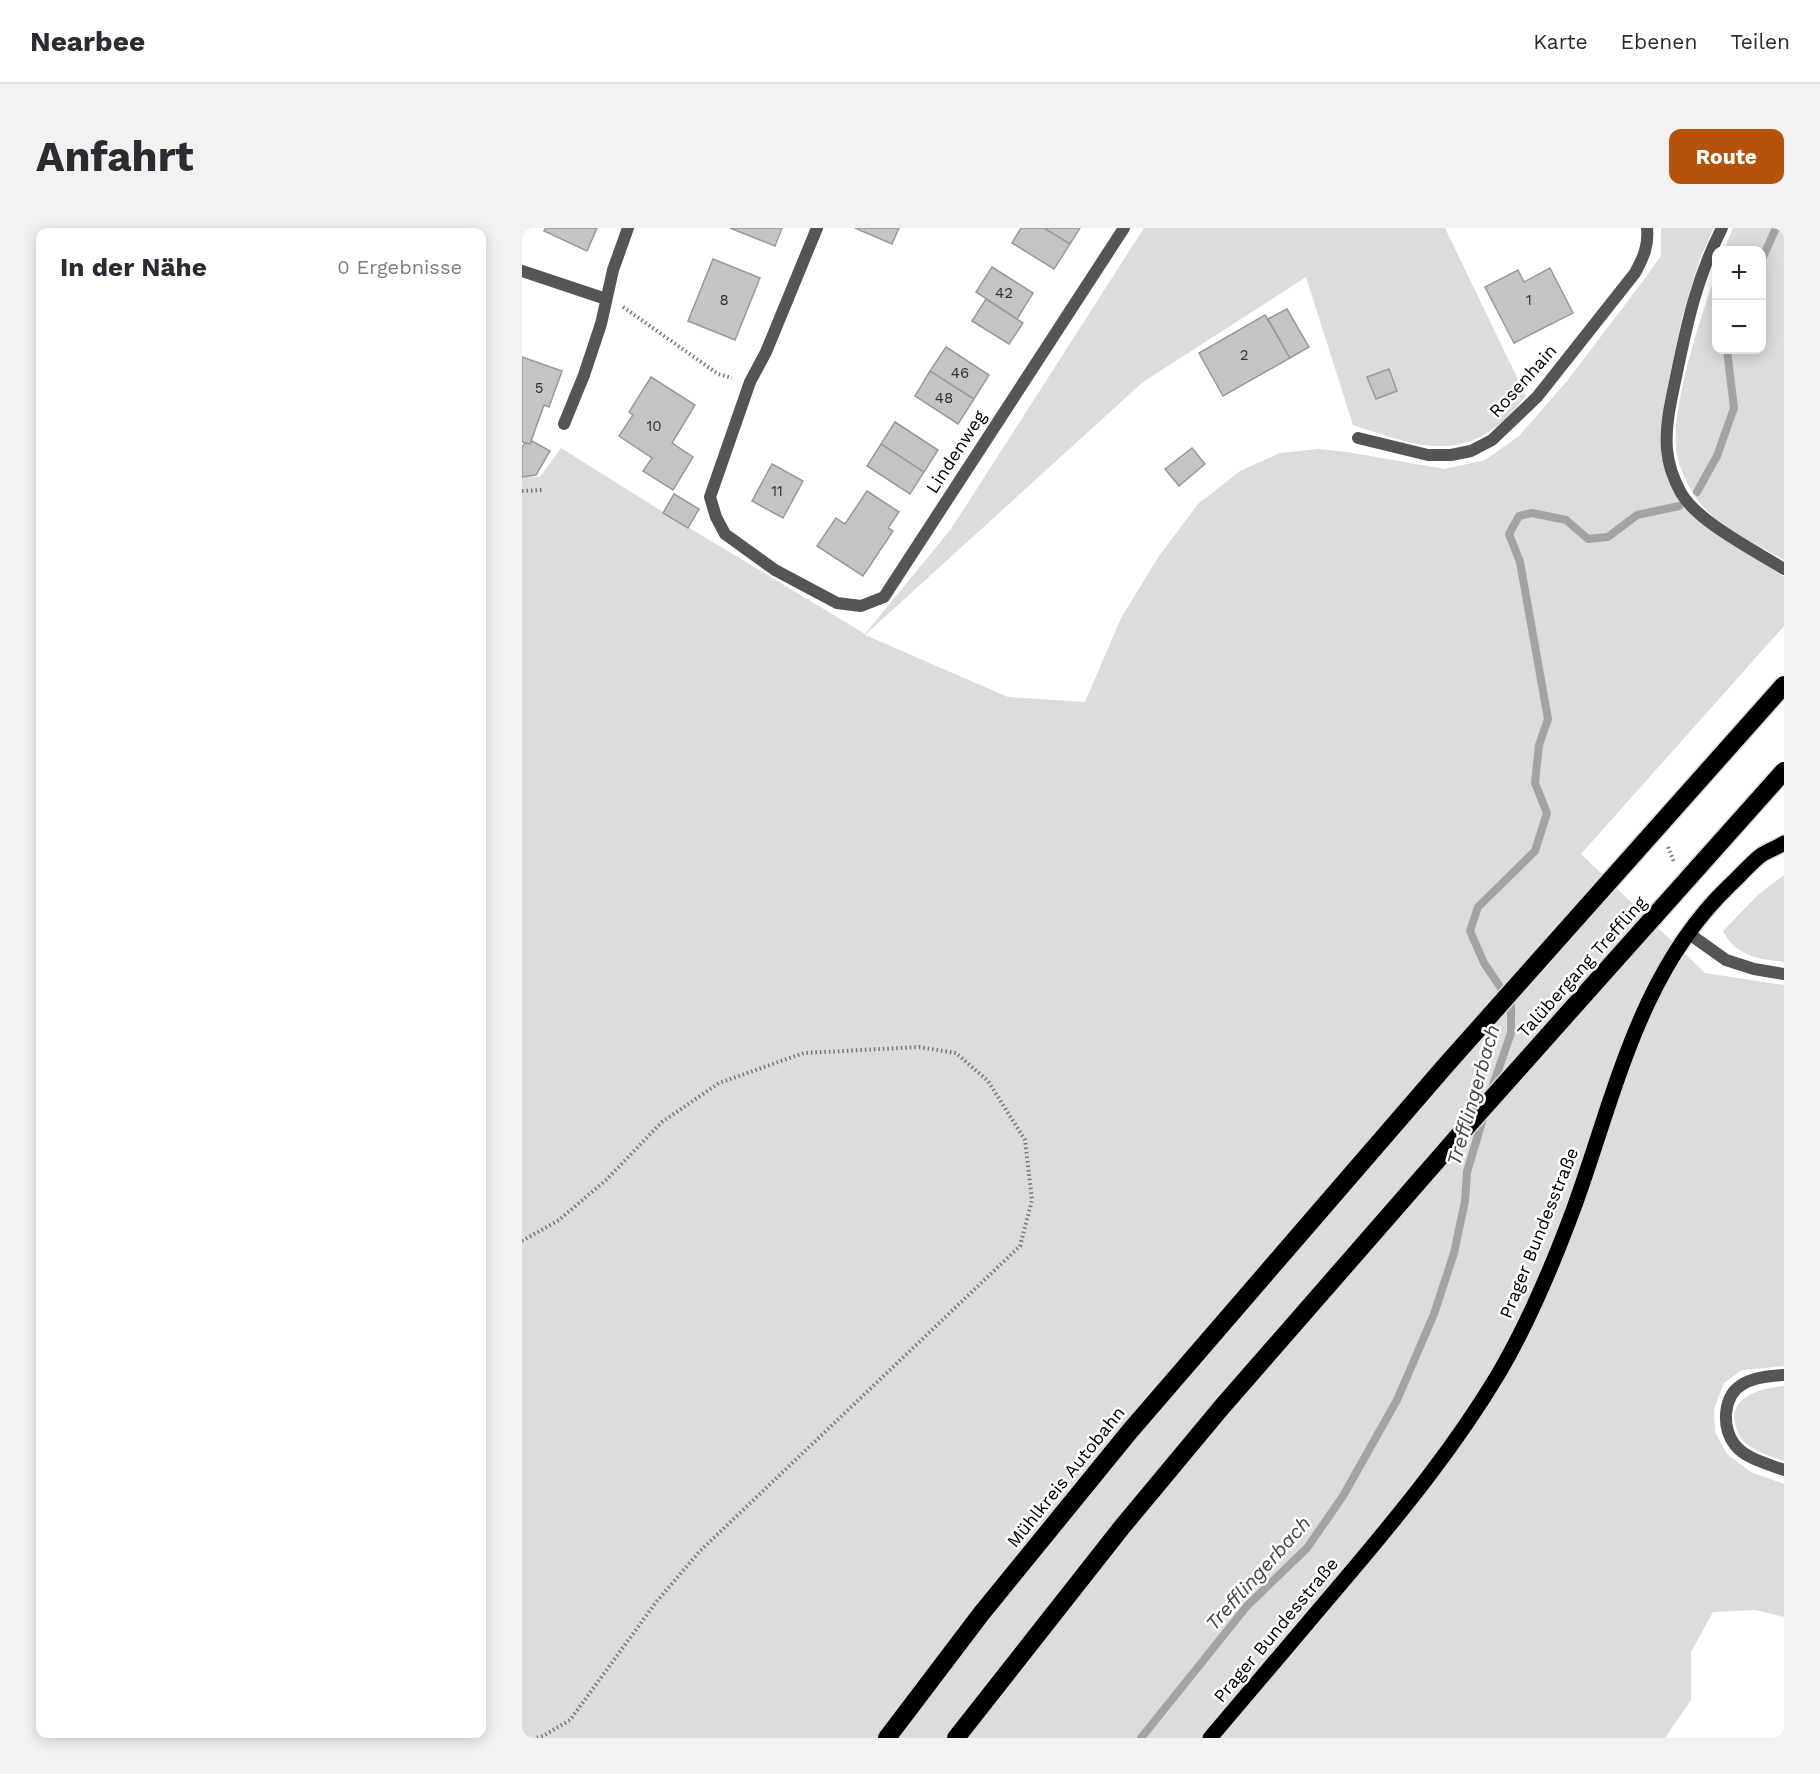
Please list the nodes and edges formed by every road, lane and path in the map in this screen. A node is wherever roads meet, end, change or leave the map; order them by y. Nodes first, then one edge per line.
1 (628, 228) edge
2 (817, 228) edge
3 (1124, 228) edge
4 (1647, 228) edge
5 (1722, 228) edge
6 (522, 271) edge
7 (606, 299) junction
8 (750, 382) junction
9 (564, 424) dead end
10 (1358, 438) dead end
11 (542, 490) dead end
12 (522, 491) edge
13 (1784, 569) edge
14 (1784, 686) edge
15 (1784, 771) edge
16 (1784, 843) edge
17 (1666, 845) dead end
18 (1676, 871) dead end
19 (1688, 933) junction
20 (1784, 974) edge
21 (522, 1241) edge
22 (1287, 1249) joint
23 (1784, 1375) edge
24 (1784, 1470) edge
25 (536, 1738) edge
26 (887, 1738) edge
27 (956, 1738) edge
28 (1210, 1738) edge

1 - 7 street
2 - 8 street, Lindenweg
3 - 8 street, Lindenweg
4 - 10 street, Rosenhain
5 - 13 street
6 - 7 street
7 - 8 path
7 - 9 street
11 - 12 path
14 - 22 highway, Talübergang Treffling, bridge
15 - 27 highway, Talübergang Treffling, bridge
16 - 19 main road, Prager Bundesstraße
17 - 18 path
19 - 20 street
19 - 28 main road, Prager Bundesstraße
21 - 25 path
22 - 26 highway, Mühlkreis Autobahn
23 - 24 street

